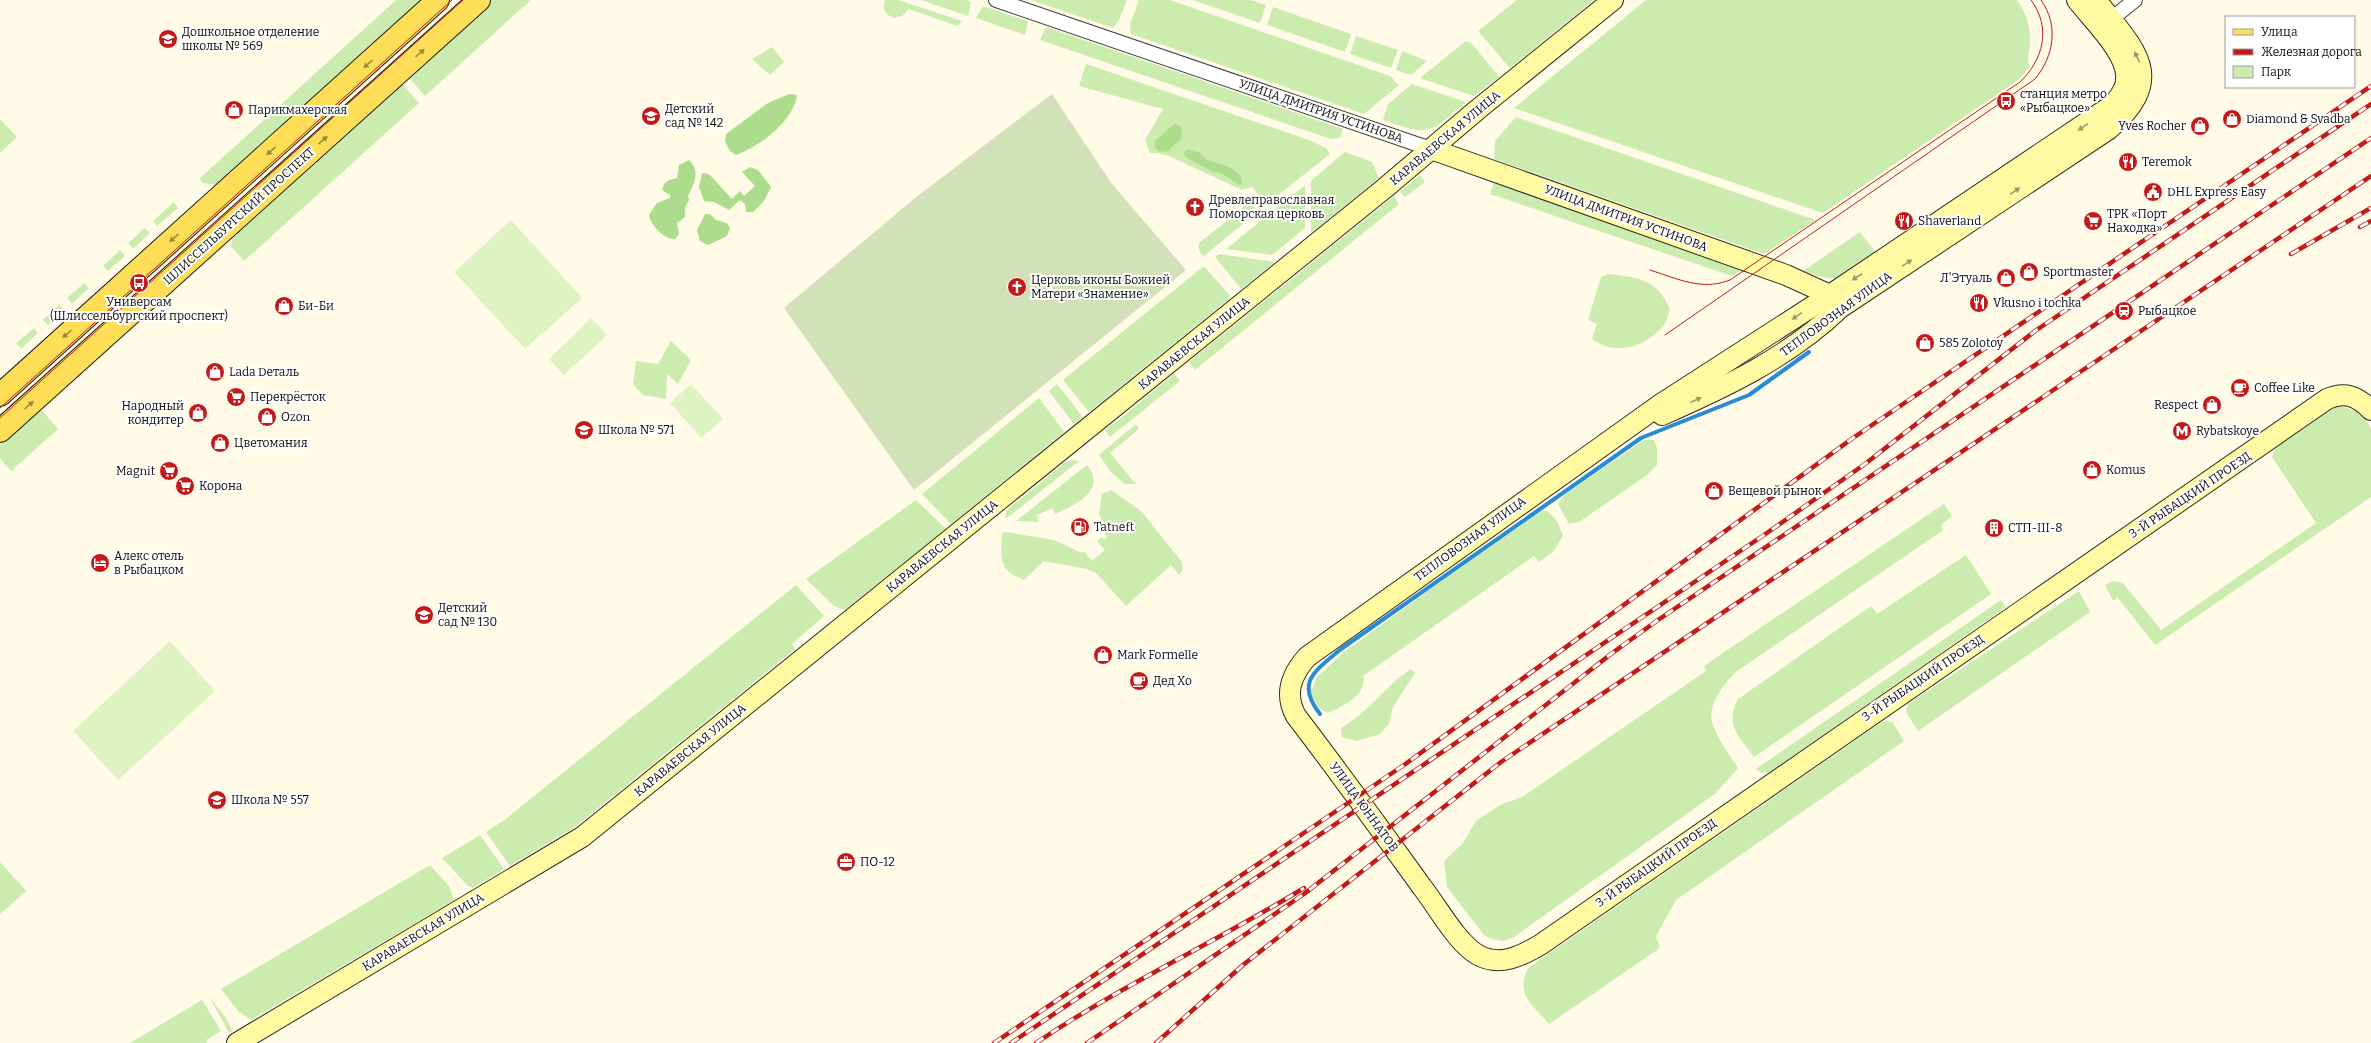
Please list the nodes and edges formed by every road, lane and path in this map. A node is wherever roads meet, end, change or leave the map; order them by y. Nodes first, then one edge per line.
1 (438, 0) edge
2 (479, 0) edge
3 (996, 0) edge
4 (1612, 0) edge
5 (2077, 0) edge
6 (2096, 0) edge
7 (2135, 0) edge
8 (2105, 24) junction
9 (1431, 149) junction
10 (1835, 301) junction
11 (0, 395) edge
12 (2371, 410) edge
13 (0, 431) edge
14 (1307, 657) joint
15 (1471, 950) joint
16 (237, 1043) edge

1 -> 11 main road
13 -> 2 main road, ШЛИССЕЛЬБУРГСКИЙ ПРОСПЕКТ
3 - 9 street, УЛИЦА ДМИТРИЯ УСТИНОВА
4 - 9 street, КАРАВАЕВСКАЯ УЛИЦА
5 - 8 street
6 - 8 street
7 - 8 street
8 - 10 street, ТЕПЛОВОЗНАЯ УЛИЦА
9 - 10 street, УЛИЦА ДМИТРИЯ УСТИНОВА
9 - 16 street, КАРАВАЕВСКАЯ УЛИЦА
10 - 14 street, ТЕПЛОВОЗНАЯ УЛИЦА
12 - 15 street, 3-Й РЫБАЦКИЙ ПРОЕЗД
14 - 15 street, УЛИЦА ЮННАТОВ

